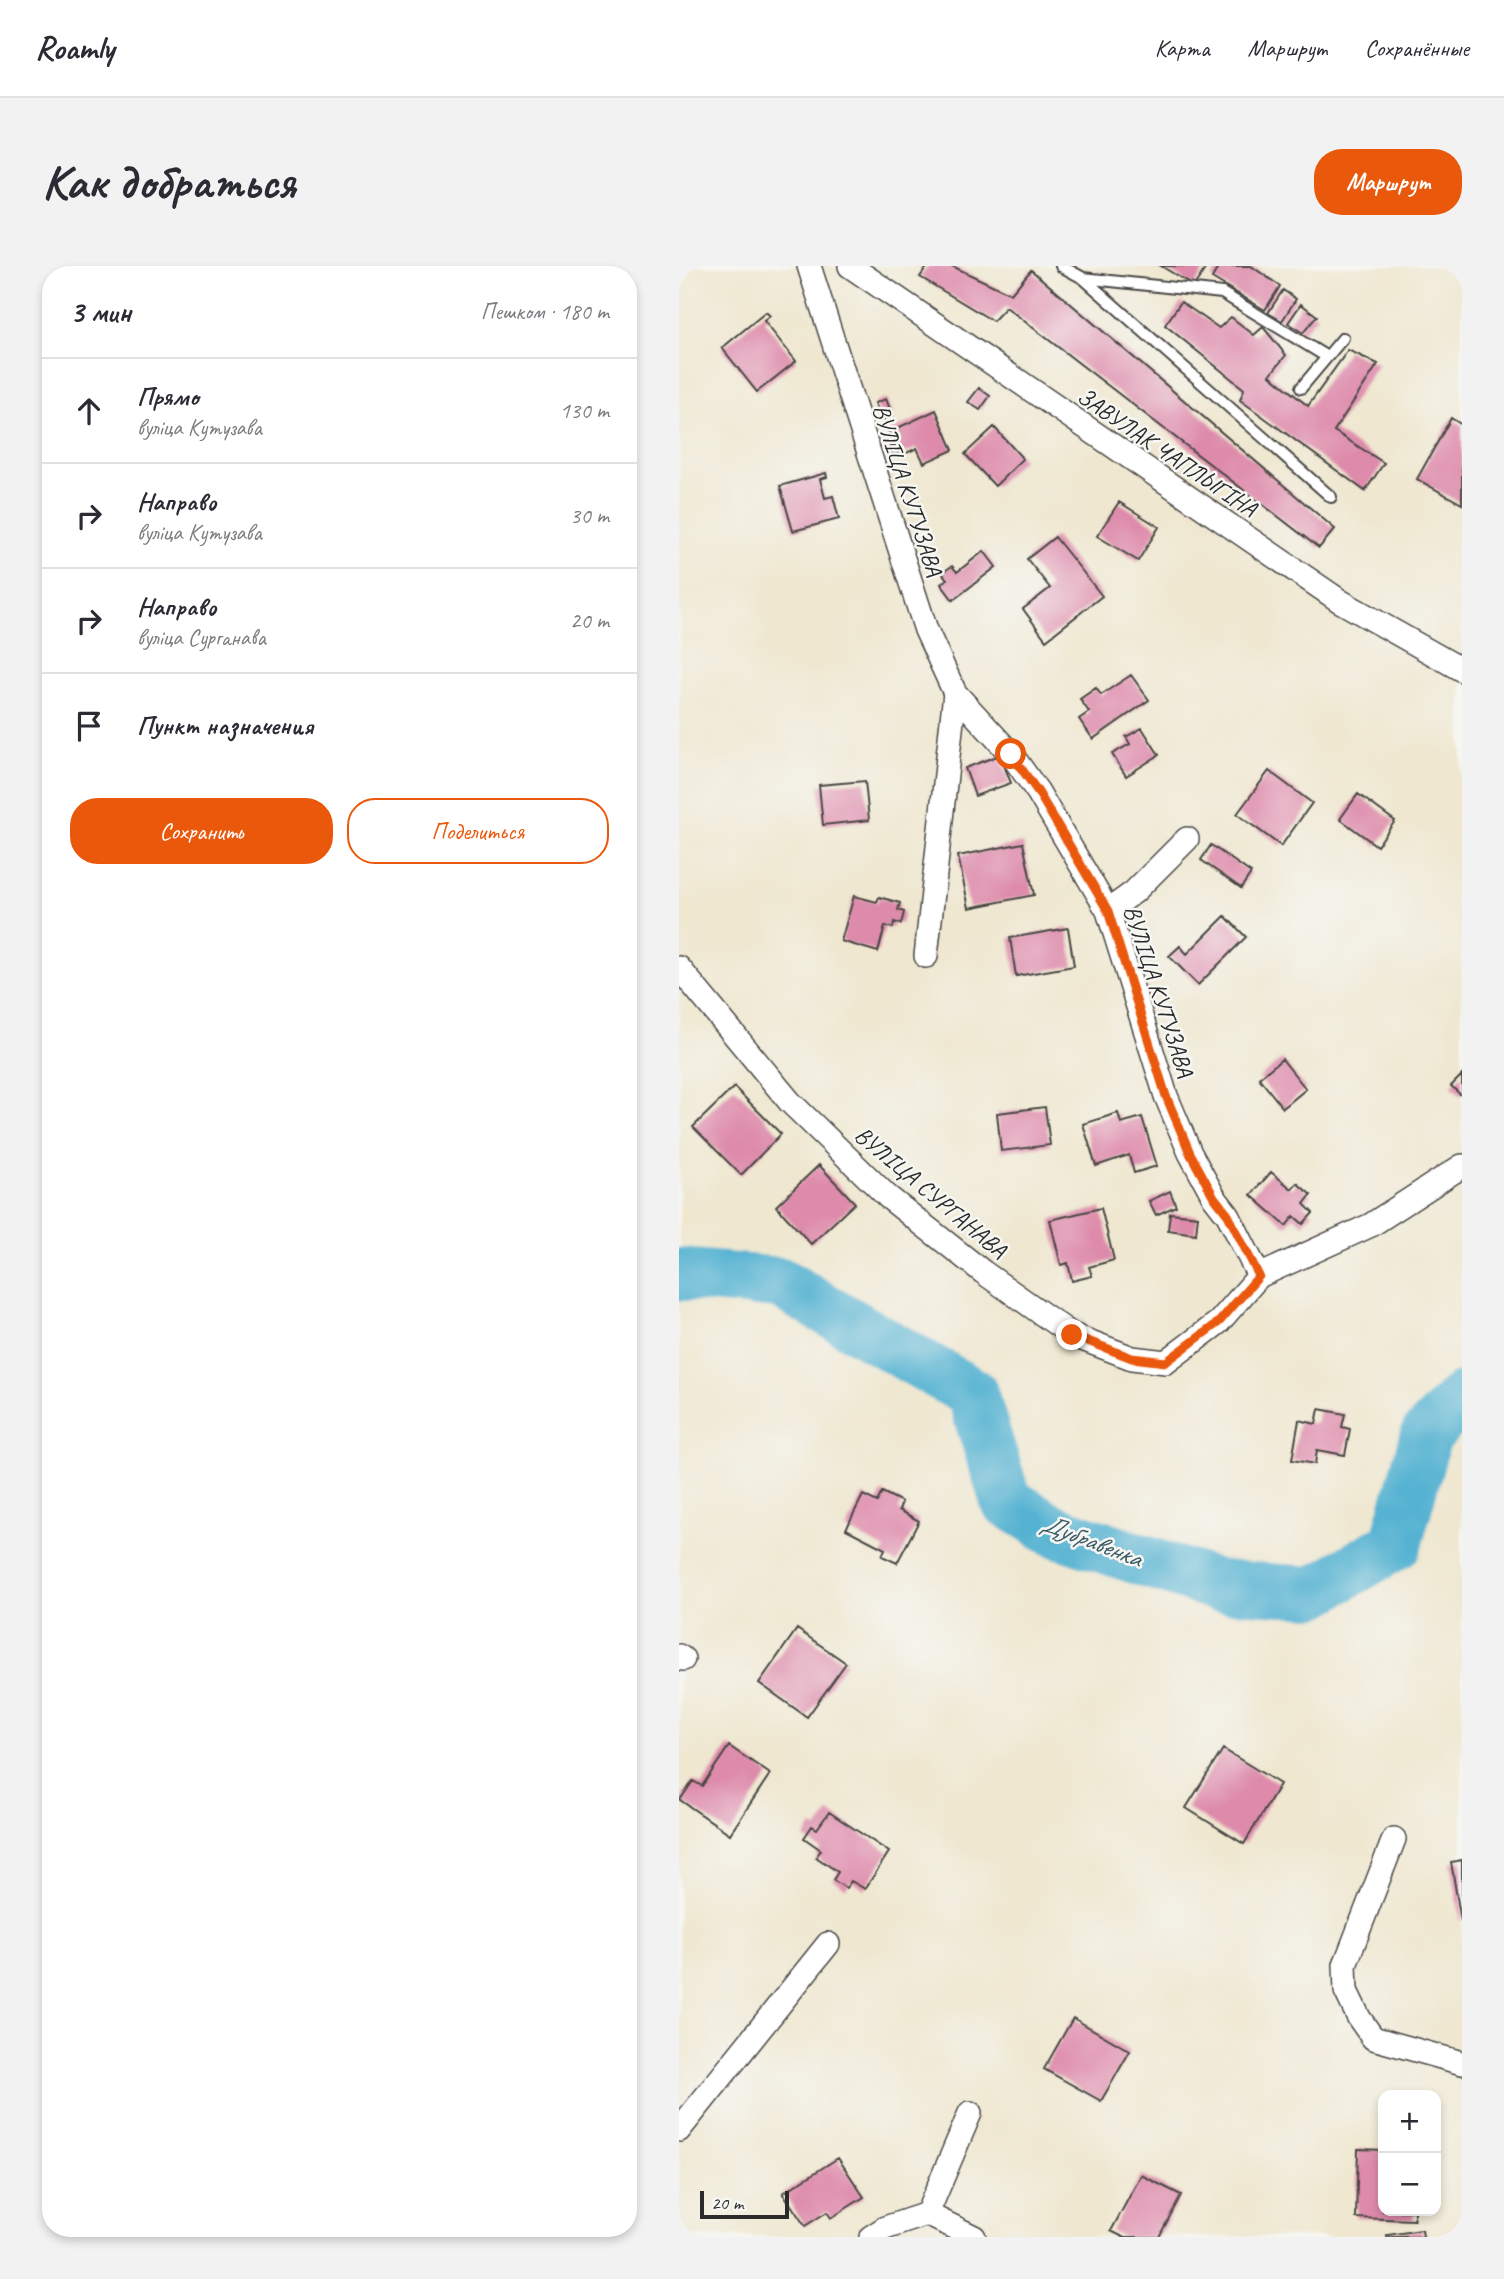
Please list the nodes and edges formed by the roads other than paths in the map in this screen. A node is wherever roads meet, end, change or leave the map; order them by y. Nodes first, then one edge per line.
1 (809, 266) edge
2 (1061, 266) edge
3 (855, 268) edge
4 (1083, 278) junction
5 (1343, 338) dead end
6 (1327, 357) junction
7 (1301, 388) dead end
8 (1331, 497) dead end
9 (1462, 670) edge
10 (955, 693) junction
11 (1187, 839) dead end
12 (1108, 911) junction
13 (926, 956) dead end
14 (679, 968) edge
15 (1462, 1166) edge
16 (1259, 1276) junction
17 (1394, 1839) dead end
18 (828, 1944) dead end
19 (1462, 2063) edge
20 (970, 2113) dead end
21 (679, 2130) edge
22 (927, 2214) junction
23 (871, 2237) edge
24 (974, 2237) edge

1 - 10 street, ВУЛІЦА КУТУЗАВА
2 - 4 lane
3 - 9 street, ЗАВУЛАК ЧАПЛЫГІНА
4 - 6 lane
4 - 8 lane
5 - 6 lane
6 - 7 lane
10 - 12 street, ВУЛІЦА КУТУЗАВА
10 - 13 street
11 - 12 street
12 - 16 street, ВУЛІЦА КУТУЗАВА
14 - 16 street, ВУЛІЦА СУРГАНАВА
15 - 16 street
17 - 19 street
18 - 21 street
20 - 22 street
22 - 23 street
22 - 24 street

